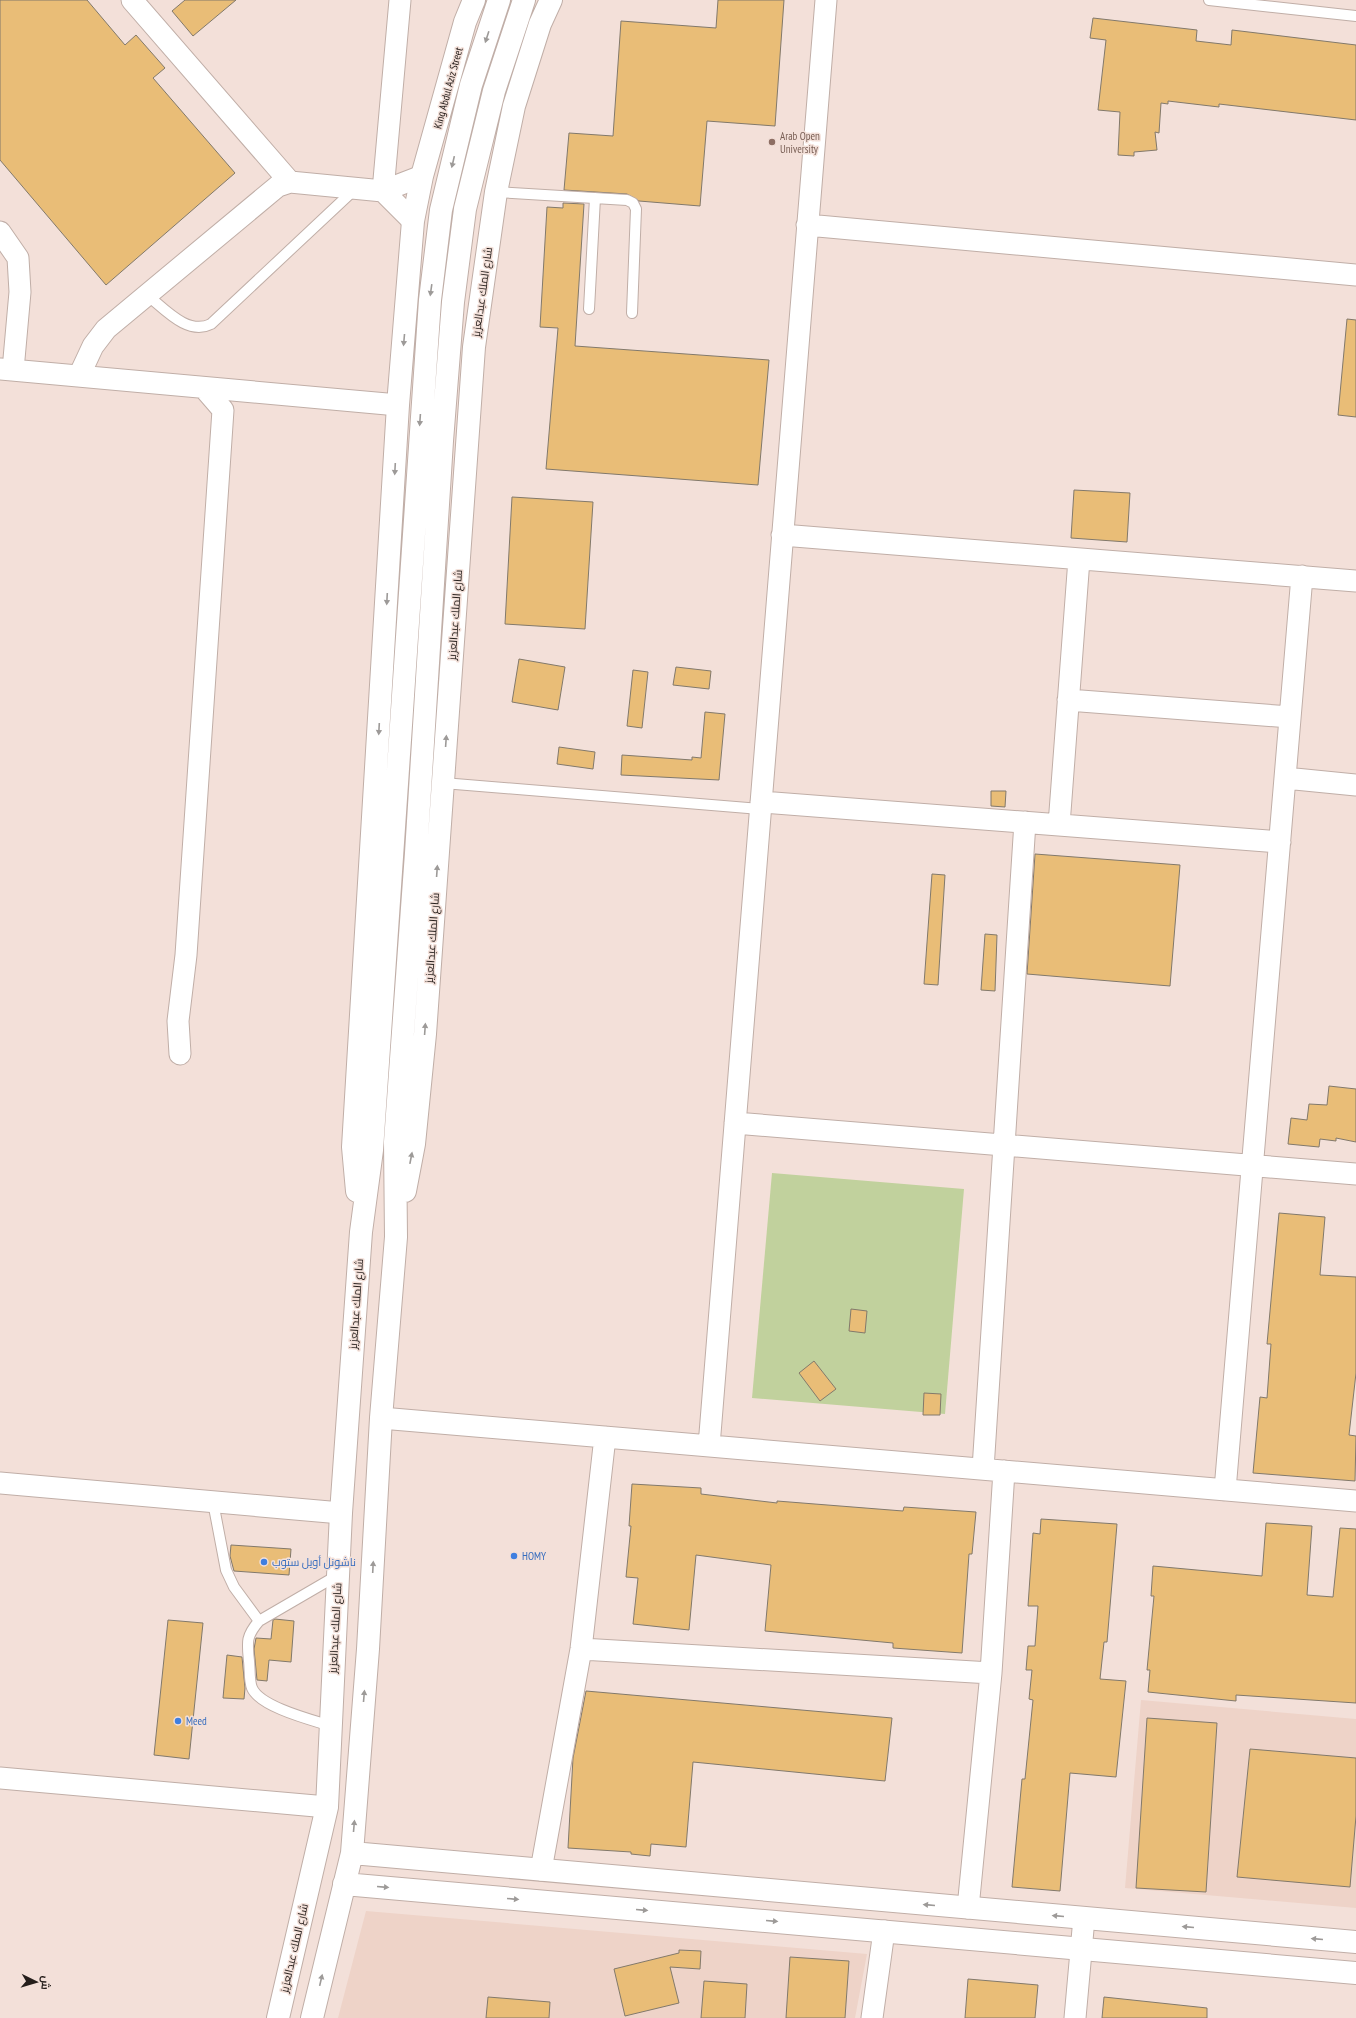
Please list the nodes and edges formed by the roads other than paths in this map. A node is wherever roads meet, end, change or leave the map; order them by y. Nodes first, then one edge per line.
1 (132, 0) edge
2 (400, 0) edge
3 (470, 0) edge
4 (475, 0) edge
5 (499, 0) edge
6 (524, 0) edge
7 (551, 0) edge
8 (558, 0) edge
9 (826, 0) edge
10 (1209, 0) edge
11 (1356, 16) edge
12 (465, 22) junction
13 (540, 24) junction
14 (422, 176) junction
15 (290, 182) junction
16 (355, 189) junction
17 (383, 191) junction
18 (496, 192) junction
19 (595, 198) junction
20 (413, 221) junction
21 (808, 225) junction
22 (0, 232) edge
23 (1356, 275) edge
24 (147, 295) junction
25 (589, 309) dead end
26 (632, 313) dead end
27 (6, 370) edge
28 (80, 376) junction
29 (204, 388) junction
30 (398, 405) junction
31 (782, 535) junction
32 (1079, 559) junction
33 (1302, 576) junction
34 (1356, 581) edge
35 (1068, 700) junction
36 (1290, 718) junction
37 (1285, 778) junction
38 (443, 783) junction
39 (1356, 785) edge
40 (760, 805) junction
41 (1025, 822) junction
42 (1059, 825) junction
43 (1280, 842) junction
44 (180, 1054) dead end
45 (735, 1122) junction
46 (1004, 1145) junction
47 (1252, 1165) junction
48 (1356, 1174) edge
49 (361, 1232) junction
50 (396, 1237) junction
51 (381, 1418) junction
52 (606, 1437) junction
53 (709, 1446) junction
54 (983, 1469) junction
55 (1004, 1471) junction
56 (0, 1483) edge
57 (1225, 1490) junction
58 (1356, 1501) edge
59 (213, 1502) junction
60 (341, 1513) junction
61 (338, 1575) junction
62 (259, 1621) junction
63 (581, 1649) junction
64 (991, 1673) junction
65 (331, 1726) junction
66 (0, 1778) edge
67 (327, 1807) junction
68 (352, 1853) junction
69 (541, 1870) junction
70 (344, 1884) junction
71 (968, 1908) junction
72 (1084, 1918) junction
73 (884, 1931) junction
74 (1356, 1942) edge
75 (1081, 1950) junction
76 (1356, 1973) edge
77 (278, 2018) edge
78 (312, 2018) edge
79 (872, 2018) edge
80 (1075, 2018) edge

1 - 15 street
2 - 17 street
3 - 12 street
4 - 12 street
5 -> 49 street, شارع الملك عبدالعزيز
6 - 50 street, شارع الملك عبدالعزيز
7 - 13 street, شارع الملك عبدالعزيز
8 - 13 street
9 - 21 street
10 - 11 lane
12 - 14 street, King Abdul Aziz Street
13 - 18 street, شارع الملك عبدالعزيز
14 - 17 street
14 - 20 street, شارع الملك عبدالعزيز
15 - 16 street
15 - 24 street
16 - 17 street
16 - 24 lane
17 - 20 street
18 - 19 lane
38 -> 18 street, شارع الملك عبدالعزيز
19 - 25 lane
19 - 26 lane
20 -> 30 street, شارع الملك عبدالعزيز
21 - 23 street
21 - 31 street
22 - 27 street
24 - 28 street
27 - 28 street
28 - 29 street
29 - 30 street
29 - 44 street
30 -> 49 street, شارع الملك عبدالعزيز
31 - 32 street
31 - 40 street
32 - 33 street
32 - 35 street
33 - 34 street
33 - 36 street
35 - 36 street
35 - 42 street
36 - 37 street
37 - 39 street
37 - 43 street
38 - 40 lane
50 -> 38 street, شارع الملك عبدالعزيز
40 - 41 street
40 - 45 street
41 - 42 street
41 - 46 street
42 - 43 street
43 - 47 street
45 - 46 street
45 - 53 street
46 - 47 street
46 - 54 street
47 - 48 street
47 - 57 street
49 - 60 street, شارع الملك عبدالعزيز
50 - 51 street, شارع الملك عبدالعزيز
51 - 52 street
68 -> 51 street, شارع الملك عبدالعزيز
52 - 53 street
52 - 63 street
53 - 54 street
54 - 55 street
55 - 57 street
55 - 64 street
56 - 59 street
57 - 58 street
59 - 60 street
59 - 62 lane
60 - 61 street, شارع الملك عبدالعزيز
61 - 62 lane
61 - 65 street, شارع الملك عبدالعزيز
62 - 65 lane
63 - 64 street
63 - 69 street
64 - 71 street
65 - 67 street, شارع الملك عبدالعزيز
66 - 67 street
67 - 77 street, شارع الملك عبدالعزيز
68 - 69 street
68 - 70 street, شارع الملك عبدالعزيز
71 -> 69 street
70 -> 73 street
78 -> 70 street, شارع الملك عبدالعزيز
72 -> 71 street
74 -> 72 street
72 - 75 street
73 - 75 street
73 - 79 street
75 - 76 street
75 - 80 street

